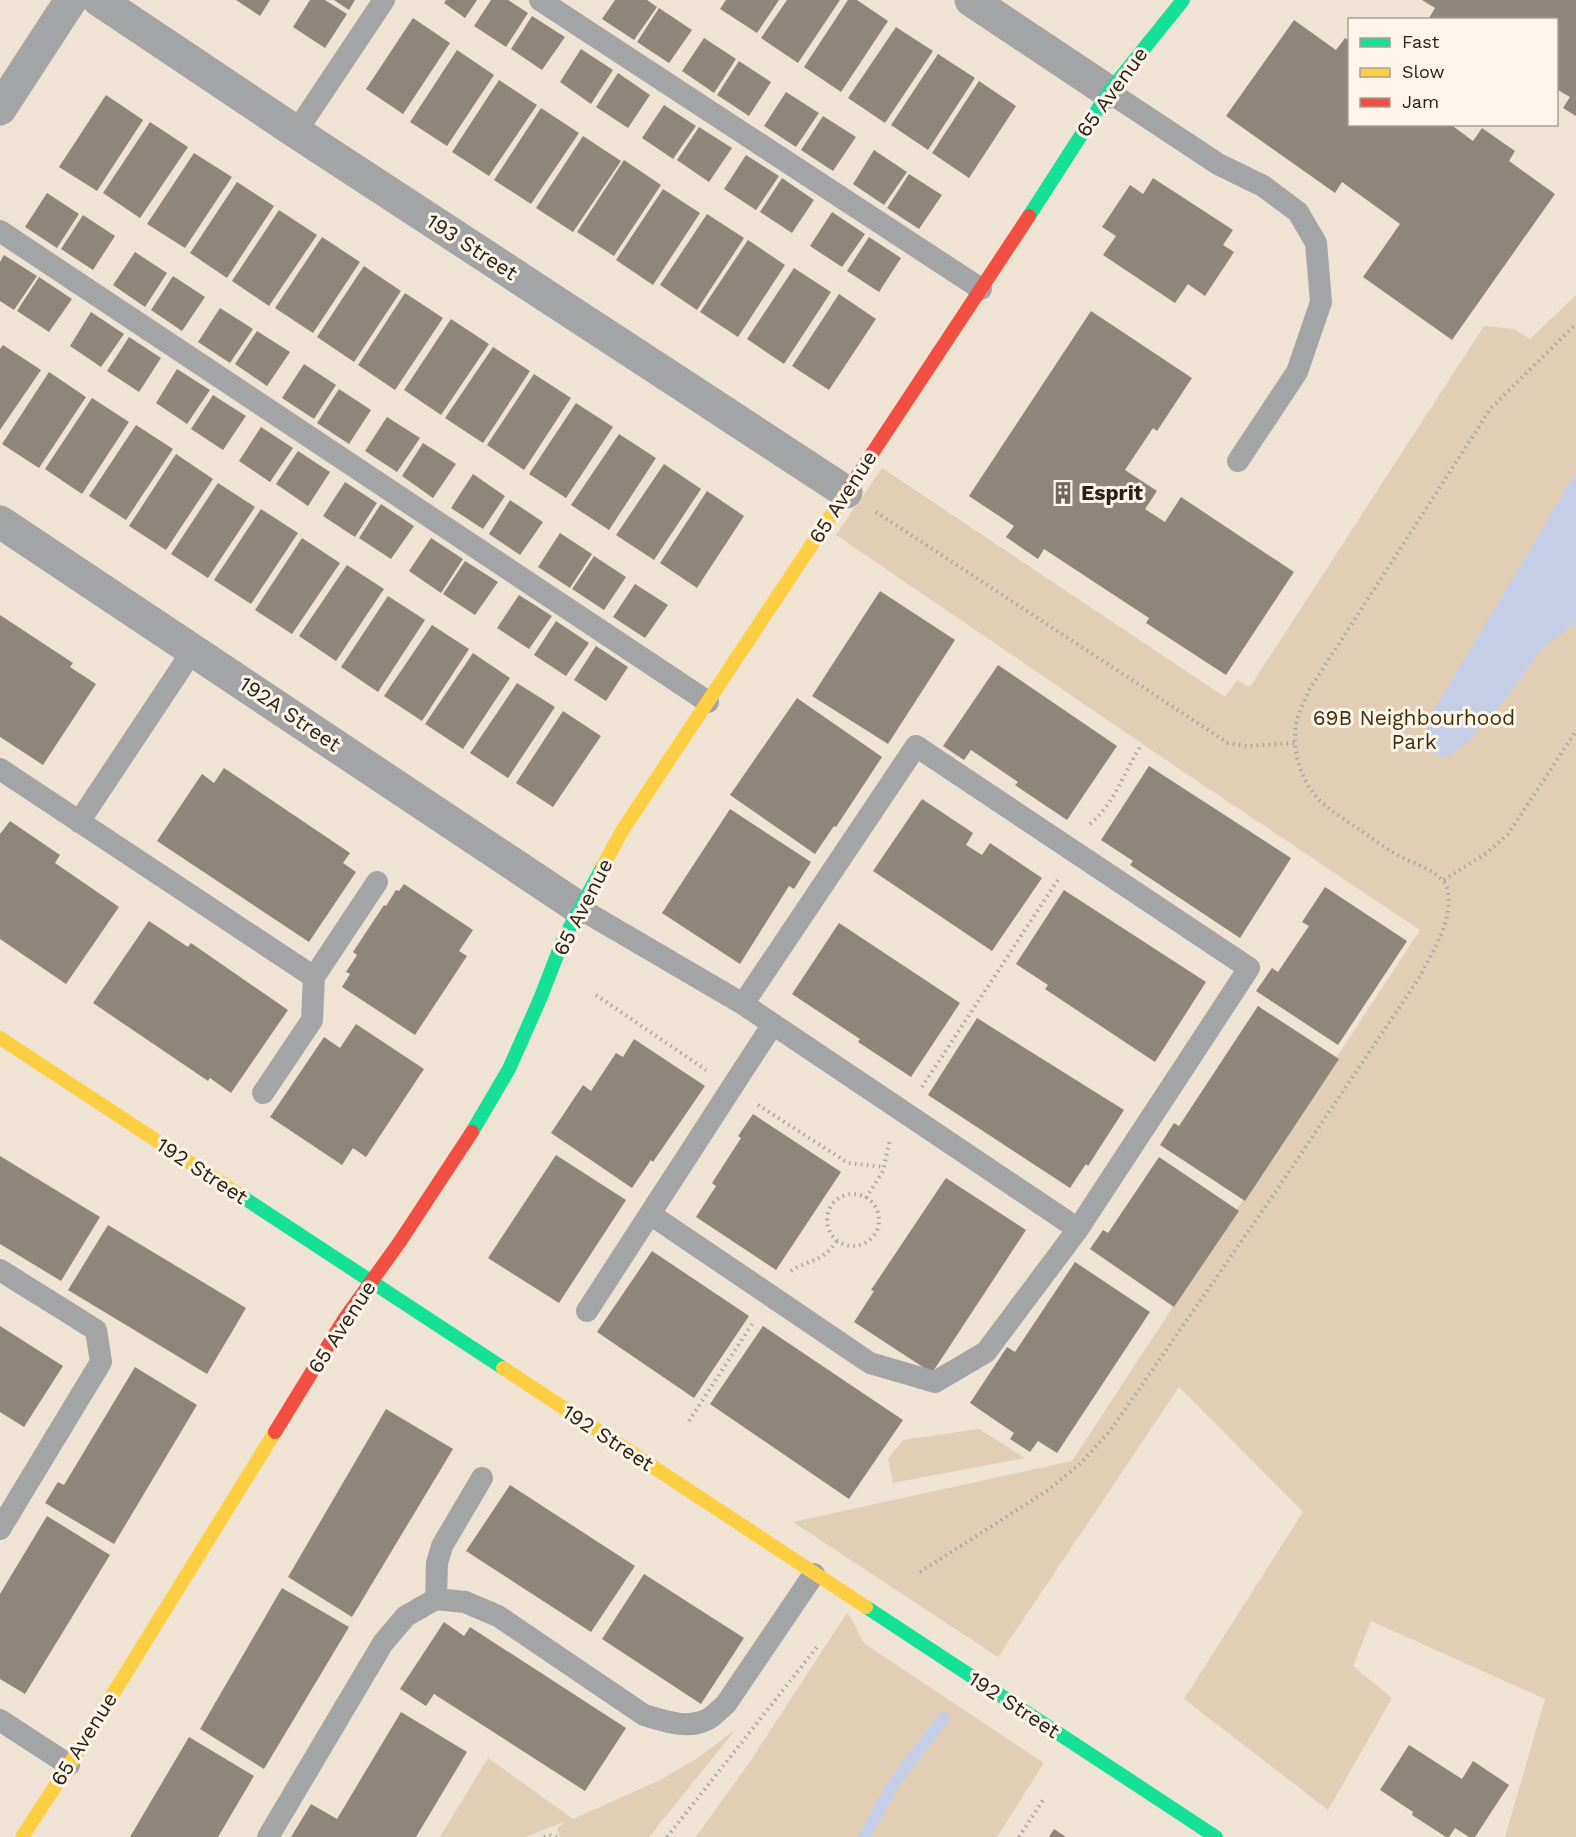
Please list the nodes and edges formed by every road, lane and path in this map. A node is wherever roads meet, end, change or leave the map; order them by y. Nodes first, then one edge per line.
1 (71, 0) edge
2 (99, 0) edge
3 (384, 0) edge
4 (540, 0) edge
5 (971, 0) edge
6 (1183, 0) edge
7 (1109, 92) junction
8 (0, 109) edge
9 (296, 132) junction
10 (0, 231) edge
11 (981, 289) junction
12 (1576, 324) edge
13 (1238, 461) dead end
14 (846, 492) junction
15 (0, 522) edge
16 (194, 650) junction
17 (708, 702) junction
18 (1576, 730) edge
19 (1142, 744) dead end
20 (1295, 744) junction
21 (0, 769) edge
22 (80, 822) junction
23 (1086, 828) dead end
24 (1063, 871) dead end
25 (1444, 880) junction
26 (377, 882) dead end
27 (579, 908) junction
28 (314, 977) junction
29 (596, 994) dead end
30 (743, 1004) junction
31 (773, 1024) junction
32 (0, 1038) edge
33 (709, 1072) dead end
34 (921, 1088) dead end
35 (263, 1093) dead end
36 (756, 1104) dead end
37 (892, 1134) dead end
38 (884, 1167) junction
39 (866, 1198) junction
40 (650, 1214) junction
41 (1078, 1229) junction
42 (837, 1241) junction
43 (0, 1270) edge
44 (788, 1274) dead end
45 (371, 1282) junction
46 (587, 1311) dead end
47 (760, 1312) dead end
48 (689, 1421) dead end
49 (482, 1478) dead end
50 (0, 1529) edge
51 (920, 1572) dead end
52 (814, 1574) junction
53 (436, 1599) junction
54 (816, 1647) dead end
55 (0, 1720) edge
56 (69, 1765) junction
57 (1045, 1797) dead end
58 (22, 1837) edge
59 (268, 1837) edge
60 (544, 1837) edge
61 (557, 1837) edge
62 (667, 1837) edge
63 (1019, 1837) edge
64 (1216, 1837) edge

1 - 8 street
2 - 9 street, 193 Street
3 - 9 lane
4 - 11 lane
5 - 7 street
6 - 7 street, 65 Avenue
7 - 11 street, 65 Avenue
7 - 13 lane
9 - 14 street, 193 Street
10 - 17 lane
11 - 14 street, 65 Avenue
12 - 20 path
14 - 17 street, 65 Avenue
14 - 20 path
15 - 16 street, 192A Street
16 - 22 lane
16 - 27 street, 192A Street
17 - 27 street, 65 Avenue
18 - 25 path
19 - 23 path
20 - 25 path
21 - 22 lane
22 - 28 lane
24 - 34 path
25 - 51 path
26 - 28 lane
27 - 30 lane
27 - 45 street, 65 Avenue
28 - 35 lane
29 - 33 path
30 - 31 lane
30 - 41 lane
31 - 40 lane
31 - 41 lane
32 - 45 street, 192 Street
36 - 38 path
37 - 38 path
38 - 39 path
39 - 42 path
39 - 42 path
40 - 41 lane
40 - 46 lane
42 - 44 path
43 - 50 lane
45 - 52 street, 192 Street
45 - 56 street, 65 Avenue
47 - 48 path
49 - 53 lane
52 - 53 lane
52 - 64 street, 192 Street
53 - 59 lane
54 - 62 path
55 - 56 lane
56 - 58 street, 65 Avenue
57 - 63 path
60 - 61 path

